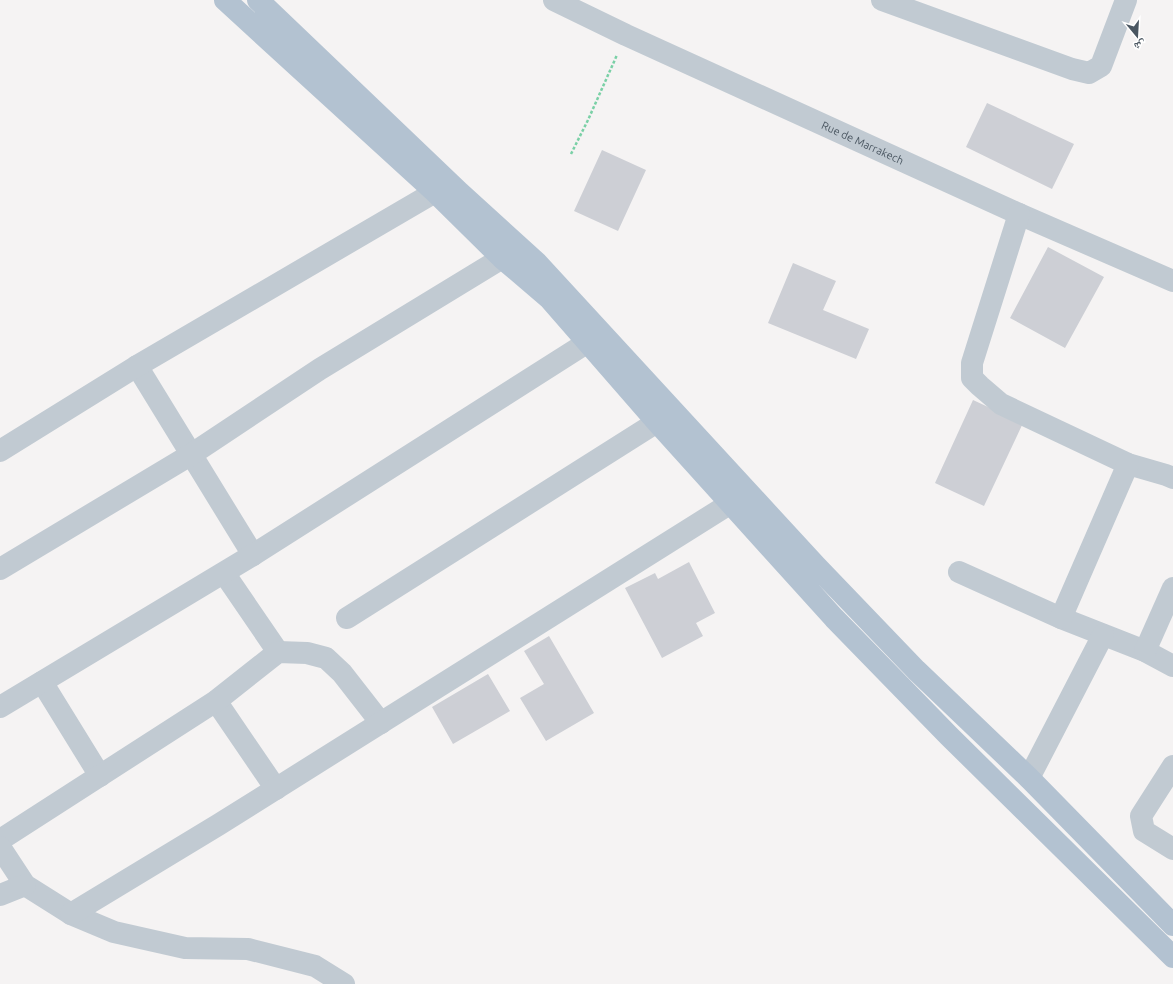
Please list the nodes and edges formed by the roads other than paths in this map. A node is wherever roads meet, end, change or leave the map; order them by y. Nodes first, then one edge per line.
1 (225, 0) edge
2 (258, 0) edge
3 (554, 0) edge
4 (882, 0) edge
5 (1126, 0) edge
6 (435, 192) junction
7 (1019, 214) junction
8 (502, 258) junction
9 (1171, 274) edge
10 (588, 342) junction
11 (137, 366) junction
12 (657, 422) junction
13 (0, 451) edge
14 (192, 454) junction
15 (1128, 464) junction
16 (1171, 471) edge
17 (731, 503) junction
18 (253, 555) junction
19 (0, 569) edge
20 (959, 572) dead end
21 (224, 573) junction
22 (1173, 588) edge
23 (347, 618) dead end
24 (1061, 618) junction
25 (1103, 635) junction
26 (1145, 651) junction
27 (278, 652) junction
28 (1173, 666) edge
29 (42, 682) junction
30 (216, 701) junction
31 (0, 707) edge
32 (381, 723) junction
33 (1173, 766) edge
34 (100, 776) junction
35 (1029, 778) junction
36 (276, 789) junction
37 (0, 840) edge
38 (0, 847) edge
39 (1173, 849) edge
40 (25, 885) junction
41 (0, 894) edge
42 (71, 914) junction
43 (1173, 925) edge
44 (1173, 957) edge
45 (344, 984) edge

1 - 6 main road
2 - 35 main road
3 - 7 street, Rue de Marrakech
4 - 5 street
6 - 8 main road
6 - 11 street
7 - 9 street, Rue de Marrakech
7 - 15 street
8 - 10 main road
8 - 14 street
10 - 12 main road
10 - 18 street
11 - 13 street
11 - 14 street
12 - 17 main road
12 - 23 street
14 - 18 street
14 - 19 street
15 - 16 street
15 - 24 street
17 - 32 street
17 - 44 main road
18 - 21 street
20 - 24 street
21 - 27 street
21 - 29 street
22 - 26 street
24 - 25 street
25 - 26 street
25 - 35 street
26 - 28 street
27 - 30 street
27 - 32 street
29 - 31 street
29 - 34 street
30 - 34 street
30 - 36 street
32 - 36 street
33 - 39 street
34 - 37 street
35 - 43 main road
36 - 42 street
38 - 40 street
40 - 41 street
40 - 42 street
42 - 45 street

